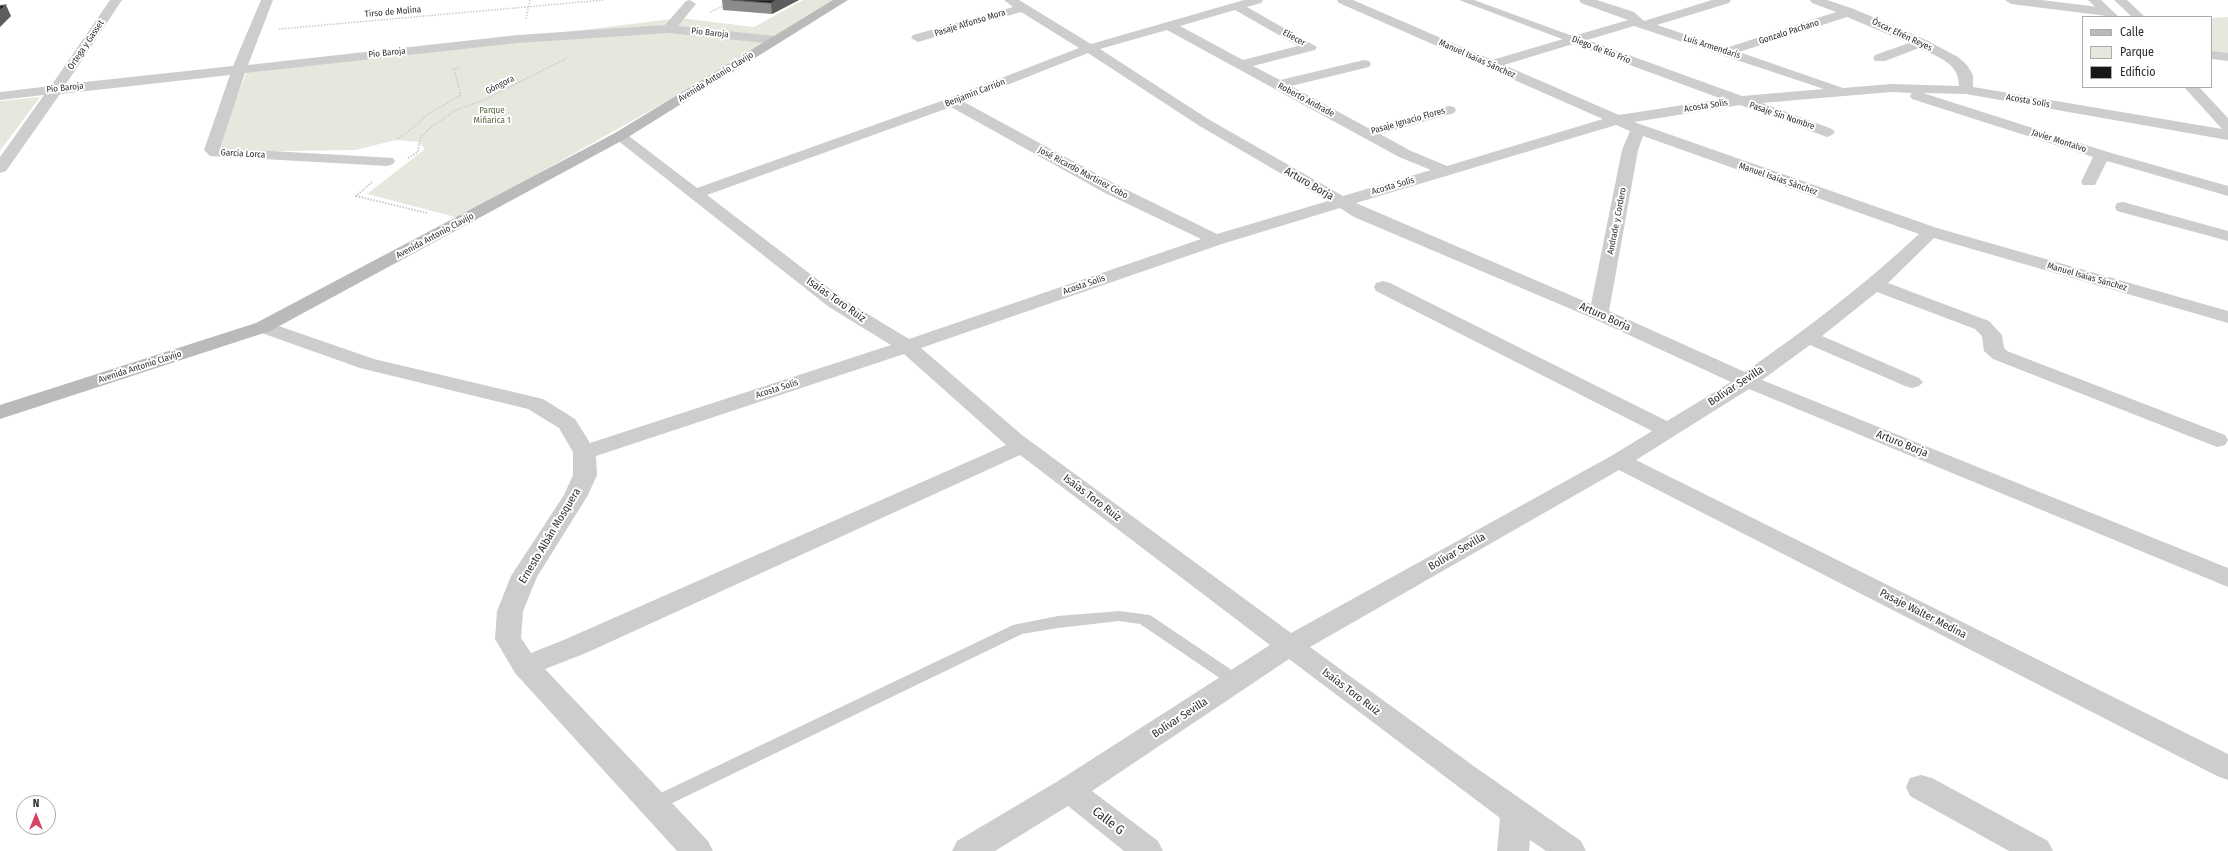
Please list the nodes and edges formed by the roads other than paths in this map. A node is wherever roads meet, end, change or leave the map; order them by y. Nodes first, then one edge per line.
1 (116, 0) edge
2 (270, 0) edge
3 (842, 0) edge
4 (1257, 0) edge
5 (1343, 0) edge
6 (1464, 0) edge
7 (1585, 0) edge
8 (1816, 0) edge
9 (2011, 0) edge
10 (2094, 0) edge
11 (2120, 0) edge
12 (1714, 1) edge
13 (690, 4) dead end
14 (1016, 4) edge
15 (1236, 6) junction
16 (1850, 12) junction
17 (2110, 15) edge
18 (2138, 16) edge
19 (1639, 23) junction
20 (1168, 26) junction
21 (669, 29) junction
22 (918, 38) dead end
23 (775, 40) junction
24 (1574, 40) junction
25 (1921, 43) junction
26 (1089, 48) junction
27 (1727, 52) junction
28 (2212, 55) edge
29 (2228, 57) edge
30 (1880, 58) dead end
31 (1364, 64) dead end
32 (1241, 65) junction
33 (1490, 65) junction
34 (239, 69) junction
35 (1277, 85) junction
36 (1890, 88) junction
37 (2191, 88) edge
38 (56, 89) junction
39 (1966, 90) junction
40 (1844, 91) junction
41 (0, 96) edge
42 (1737, 101) junction
43 (952, 102) junction
44 (1449, 110) dead end
45 (1616, 120) junction
46 (2228, 127) edge
47 (1638, 129) junction
48 (1827, 132) dead end
49 (1367, 133) junction
50 (2228, 135) edge
51 (620, 136) junction
52 (2102, 155) junction
53 (387, 160) dead end
54 (0, 168) edge
55 (1446, 171) junction
56 (2089, 182) dead end
57 (2228, 192) edge
58 (695, 194) junction
59 (1340, 202) junction
60 (2123, 207) dead end
61 (1931, 232) junction
62 (2228, 236) edge
63 (1216, 240) junction
64 (1873, 284) junction
65 (1383, 287) dead end
66 (1599, 314) junction
67 (2228, 317) edge
68 (263, 327) junction
69 (1808, 337) junction
70 (907, 346) junction
71 (1746, 381) junction
72 (1912, 382) dead end
73 (0, 412) edge
74 (1668, 430) junction
75 (2217, 440) dead end
76 (1022, 446) junction
77 (584, 452) junction
78 (1618, 461) junction
79 (2228, 578) edge
80 (1289, 646) junction
81 (525, 666) junction
82 (1236, 681) junction
83 (2228, 768) edge
84 (1921, 787) dead end
85 (1069, 790) junction
86 (654, 804) junction
87 (1516, 813) junction
88 (697, 851) edge
89 (968, 851) edge
90 (1147, 851) edge
91 (1513, 851) edge
92 (1570, 851) edge
93 (2036, 851) edge

1 - 38 street, Ortega y Gasset
2 - 34 street, García Lorca
3 - 23 main road, Avenida Antonio Clavijo
4 - 15 street, Benjamín Carrión
5 - 33 street, Manuel Isaías Sánchez
6 - 24 street, Diego de Río Frío
7 - 19 street, Luis Armendaris
8 - 16 street, Óscar Efrén Reyes
9 - 17 street
10 - 17 street
11 - 18 street
12 - 19 street
13 - 21 street
14 - 22 street, Pasaje Alfonso Mora
14 - 26 street, Arturo Borja
15 - 20 street, Benjamín Carrión
15 - 32 street, Eliecer
16 - 25 street, Óscar Efrén Reyes
16 - 27 street, Gonzalo Pachano
19 - 24 street
19 - 27 street, Luis Armendaris
20 - 26 street, Benjamín Carrión
20 - 32 street, Roberto Andrade
21 - 23 street, Pío Baroja
21 - 34 street, Pío Baroja
23 - 51 main road, Avenida Antonio Clavijo
24 - 33 street
24 - 42 street, Diego de Río Frío
25 - 30 street
25 - 39 street, Óscar Efrén Reyes
26 - 43 street, Benjamín Carrión
26 - 59 street, Arturo Borja
27 - 40 street, Luis Armendaris
28 - 29 street
31 - 35 street
32 - 35 street, Roberto Andrade
33 - 45 street, Manuel Isaías Sánchez
34 - 38 street, Pío Baroja
34 - 53 street, García Lorca
35 - 49 street, Roberto Andrade
36 - 39 street, Acosta Solís
36 - 40 street, Acosta Solís
36 - 52 street, Javier Montalvo
37 - 46 street
38 - 41 street, Pío Baroja
38 - 54 street, Ortega y Gasset
39 - 50 street, Acosta Solís
40 - 42 street, Acosta Solís
42 - 45 street, Acosta Solís
42 - 48 street, Pasaje Sin Nombre
43 - 58 street, Benjamín Carrión
43 - 63 street, José Ricardo Martínez Cobo
44 - 49 street, Pasaje Ignacio Flores
45 - 47 street, Manuel Isaías Sánchez
45 - 55 street, Acosta Solís
47 - 61 street, Manuel Isaías Sánchez
47 - 66 street, Andrade y Cordero
49 - 55 street, Roberto Andrade
51 - 58 street, Isaías Toro Ruiz
51 - 68 main road, Avenida Antonio Clavijo
52 - 56 street
52 - 57 street, Javier Montalvo
55 - 59 street, Acosta Solís
58 - 70 street, Isaías Toro Ruiz
59 - 63 street, Acosta Solís
59 - 66 street, Arturo Borja
60 - 62 street
61 - 64 street, Bolívar Sevilla
61 - 67 street, Manuel Isaías Sánchez
63 - 70 street, Acosta Solís
64 - 69 street, Bolívar Sevilla
64 - 75 street
65 - 74 street
66 - 71 street, Arturo Borja
68 - 73 main road, Avenida Antonio Clavijo
68 - 77 street, Ernesto Albán Mosquera
69 - 71 street, Bolívar Sevilla
69 - 72 street
70 - 76 street, Isaías Toro Ruiz
70 - 77 street, Acosta Solís
71 - 74 street, Bolívar Sevilla
71 - 79 street, Arturo Borja
74 - 78 street, Bolívar Sevilla
76 - 80 street, Isaías Toro Ruiz
76 - 81 street
77 - 81 street, Ernesto Albán Mosquera
78 - 80 street, Bolívar Sevilla
78 - 83 street, Pasaje Walter Medina
80 - 82 street, Bolívar Sevilla
80 - 87 street, Isaías Toro Ruiz
81 - 86 street, Ernesto Albán Mosquera
82 - 85 street, Bolívar Sevilla
82 - 86 lane
84 - 93 street
85 - 89 street, Bolívar Sevilla
85 - 90 street, Calle G
86 - 88 street, Ernesto Albán Mosquera
87 - 91 street
87 - 92 street, Isaías Toro Ruiz

